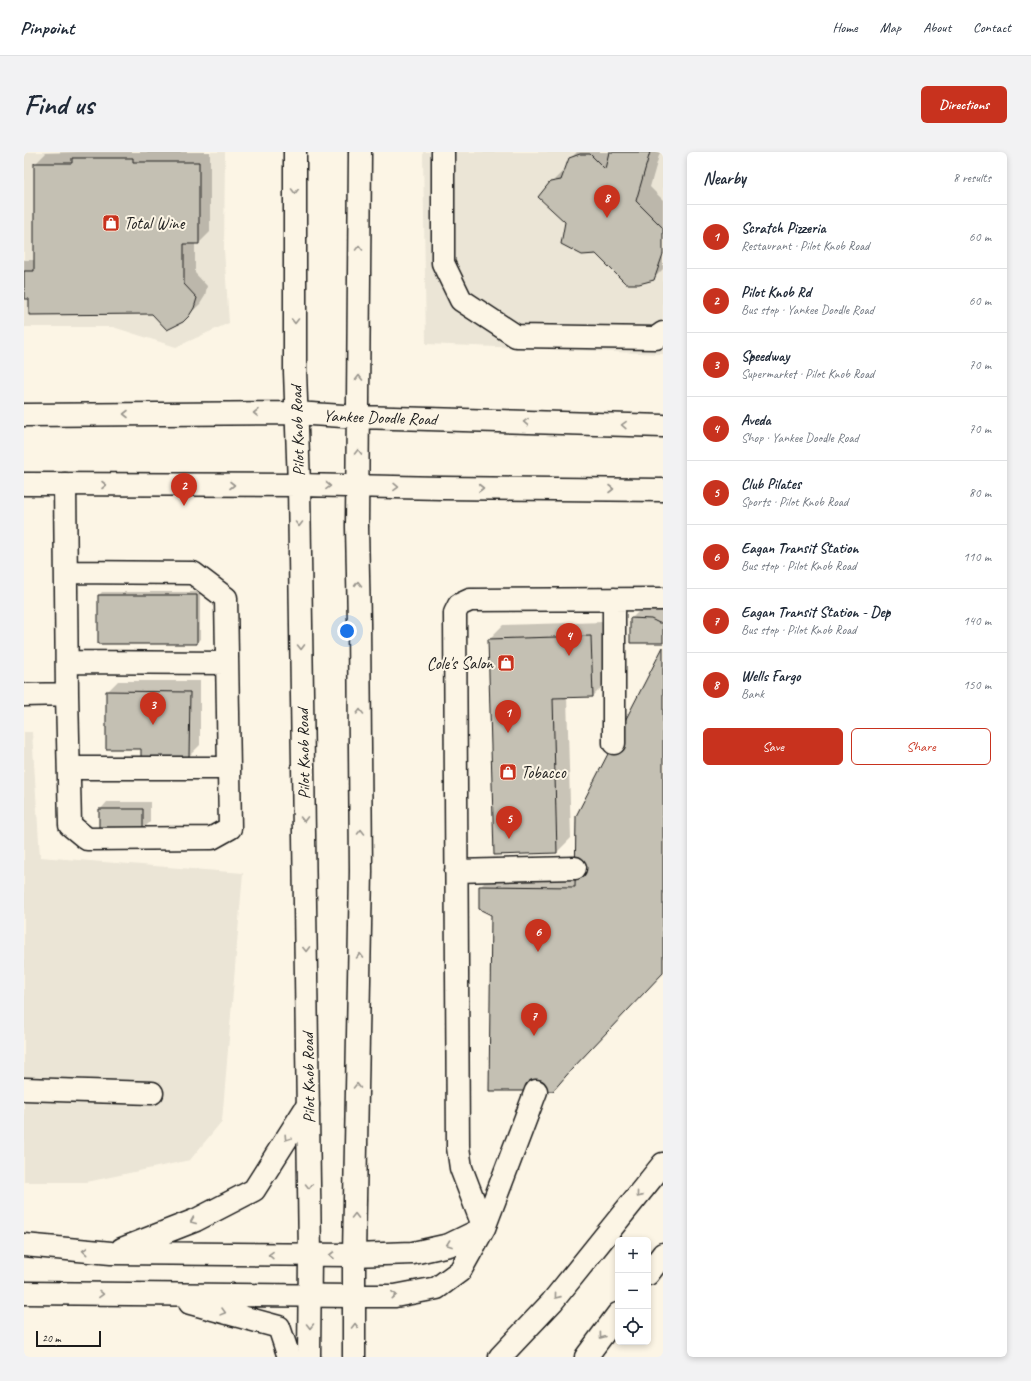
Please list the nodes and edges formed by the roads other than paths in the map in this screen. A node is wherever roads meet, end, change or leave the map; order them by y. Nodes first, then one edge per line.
1 (295, 152) edge
2 (360, 152) edge
3 (443, 152) edge
4 (663, 333) edge
5 (295, 412) junction
6 (24, 415) edge
7 (359, 417) junction
8 (663, 426) edge
9 (24, 484) edge
10 (65, 484) junction
11 (299, 485) junction
12 (357, 486) junction
13 (663, 490) edge
14 (66, 572) junction
15 (614, 599) junction
16 (663, 599) edge
17 (67, 662) junction
18 (227, 663) junction
19 (67, 694) junction
20 (24, 695) edge
21 (614, 743) dead end
22 (69, 768) junction
23 (229, 768) junction
24 (576, 868) dead end
25 (456, 871) junction
26 (24, 1089) edge
27 (536, 1091) dead end
28 (152, 1093) dead end
29 (308, 1105) junction
30 (663, 1164) edge
31 (484, 1228) junction
32 (24, 1245) edge
33 (111, 1253) junction
34 (663, 1254) edge
35 (310, 1255) junction
36 (354, 1255) junction
37 (649, 1273) edge
38 (24, 1293) edge
39 (158, 1294) junction
40 (310, 1296) junction
41 (355, 1296) junction
42 (615, 1318) edge
43 (288, 1357) edge
44 (309, 1357) edge
45 (354, 1357) edge
46 (500, 1357) edge
47 (586, 1357) edge

1 -> 5 main road, Pilot Knob Road
7 -> 2 main road
3 - 4 main road
5 -> 6 main road, Yankee Doodle Road
5 - 7 main road, Yankee Doodle Road
5 - 11 main road, Pilot Knob Road
8 -> 7 main road, Yankee Doodle Road
12 -> 7 main road
9 - 10 main road
10 -> 11 main road
10 - 14 main road
11 -> 12 main road
11 -> 29 main road, Pilot Knob Road
12 -> 13 main road
36 -> 12 main road
14 - 17 main road
14 - 18 main road
15 - 16 main road
15 - 21 main road
15 - 25 main road
17 - 18 main road
17 - 19 main road
18 - 23 main road
19 - 20 main road
19 - 22 main road
22 - 23 main road
22 - 23 main road
24 - 25 main road
25 - 31 main road
26 - 28 main road
27 - 31 main road
29 -> 33 main road
29 -> 35 main road, Pilot Knob Road
30 -> 46 main road
31 -> 36 main road
41 -> 31 main road
33 -> 32 main road
35 -> 33 main road
34 - 37 main road
36 -> 35 main road
35 - 40 main road, Pilot Knob Road
36 - 41 main road
38 -> 39 main road
39 - 40 main road
39 -> 43 main road
40 - 41 main road
40 -> 44 main road, Pilot Knob Road
45 -> 41 main road
42 -> 47 main road

